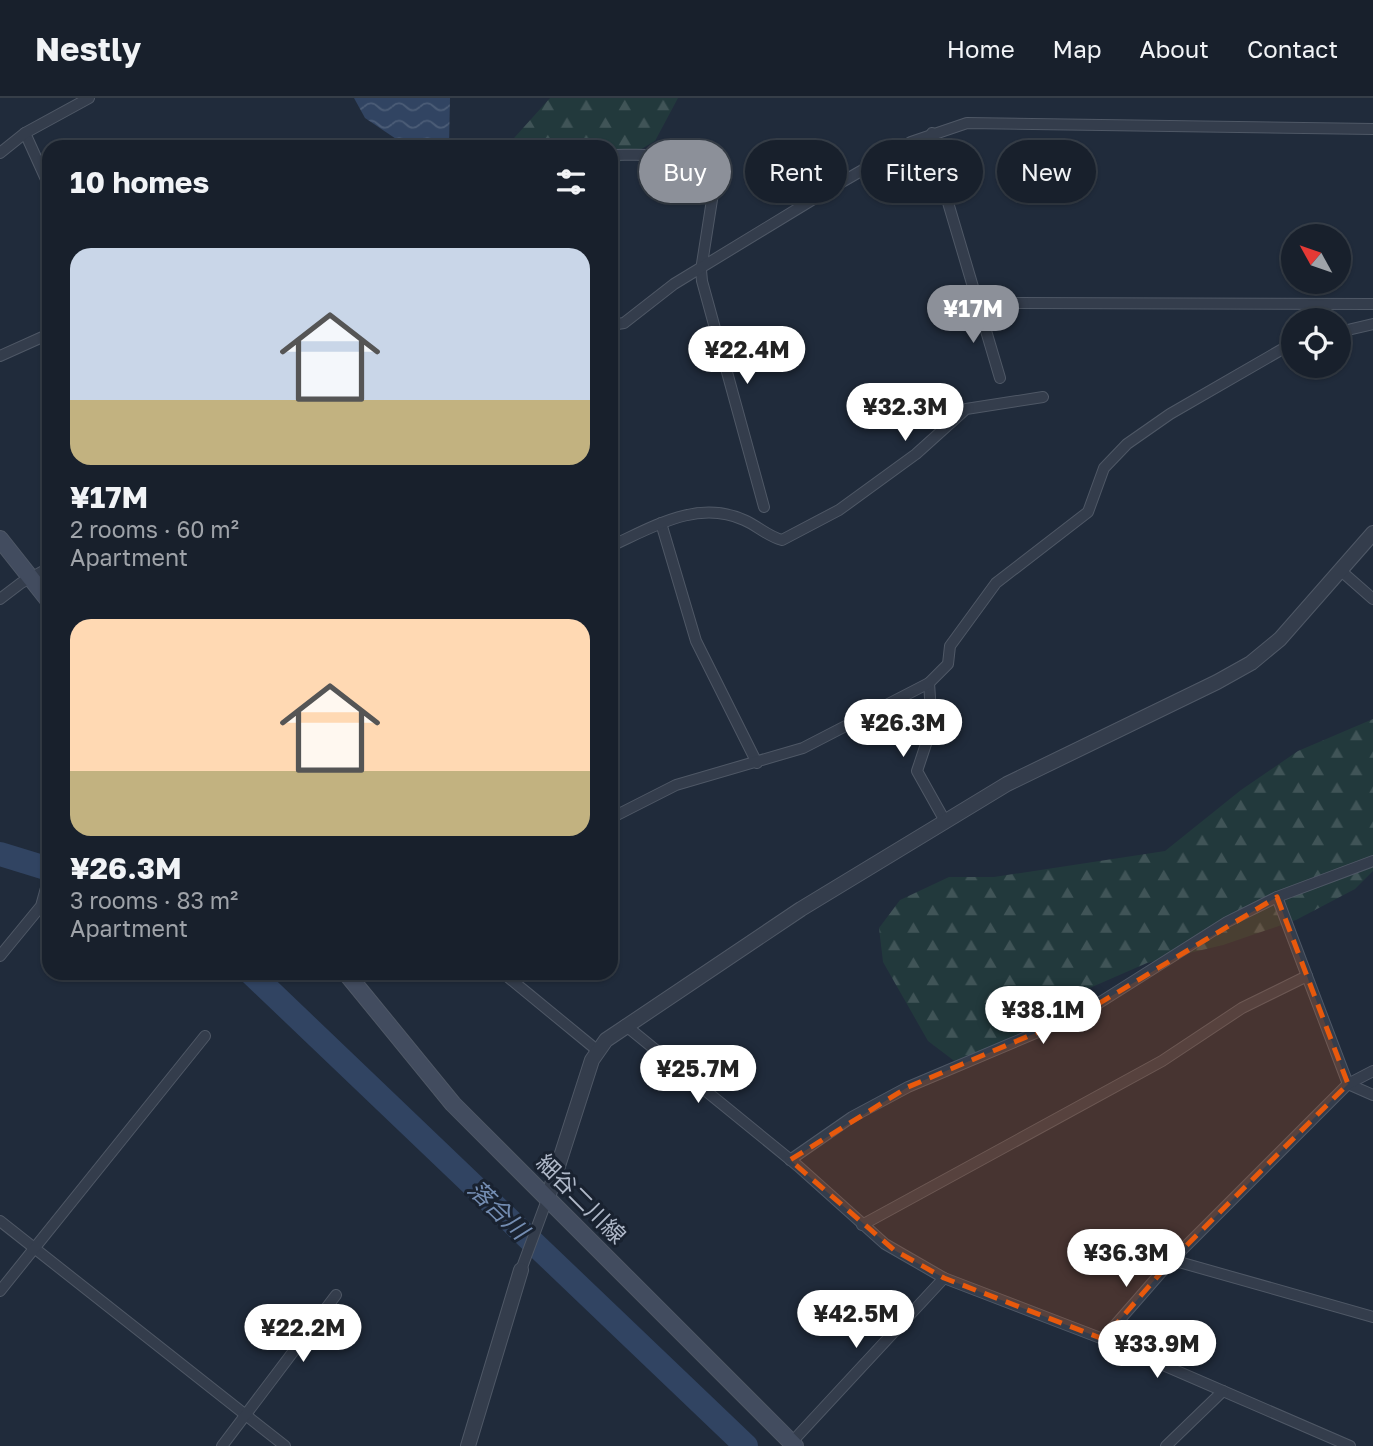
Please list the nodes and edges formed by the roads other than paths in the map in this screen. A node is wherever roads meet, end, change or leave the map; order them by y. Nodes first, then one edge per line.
1 (89, 98) edge
2 (1373, 129) edge
3 (25, 133) junction
4 (932, 133) junction
5 (0, 153) edge
6 (618, 155) edge
7 (42, 171) edge
8 (701, 270) junction
9 (977, 303) junction
10 (1373, 304) edge
11 (618, 324) edge
12 (1373, 324) edge
13 (1351, 329) edge
14 (42, 337) edge
15 (1281, 350) edge
16 (0, 356) edge
17 (1000, 378) dead end
18 (1043, 397) dead end
19 (765, 508) dead end
20 (661, 523) junction
21 (1373, 533) edge
22 (0, 539) edge
23 (618, 543) edge
24 (1340, 570) junction
25 (42, 571) edge
26 (30, 577) junction
27 (42, 592) edge
28 (0, 599) edge
29 (1373, 599) edge
30 (929, 683) junction
31 (757, 763) junction
32 (618, 814) edge
33 (945, 821) junction
34 (1373, 861) edge
35 (1277, 897) junction
36 (42, 902) edge
37 (0, 956) edge
38 (1307, 976) junction
39 (352, 980) edge
40 (512, 980) edge
41 (625, 1025) junction
42 (205, 1036) dead end
43 (598, 1051) junction
44 (1373, 1071) edge
45 (1348, 1084) junction
46 (1373, 1095) edge
47 (790, 1160) junction
48 (548, 1197) junction
49 (0, 1221) edge
50 (862, 1225) junction
51 (33, 1248) junction
52 (1172, 1260) junction
53 (520, 1270) joint
54 (944, 1278) junction
55 (0, 1291) edge
56 (336, 1295) dead end
57 (1373, 1317) edge
58 (1103, 1339) junction
59 (1223, 1391) junction
60 (246, 1414) junction
61 (793, 1444) edge
62 (222, 1446) edge
63 (285, 1446) edge
64 (468, 1446) edge
65 (1166, 1446) edge
66 (1350, 1446) edge

1 - 3 street
2 - 4 street
3 - 5 street
3 - 7 street
4 - 8 street
4 - 9 street
6 - 8 street
8 - 11 street
8 - 19 street
9 - 10 street
9 - 17 street
12 - 13 street
14 - 16 street
15 - 30 street
18 - 20 street
20 - 23 street
20 - 31 street
21 - 24 street
22 - 26 main road
24 - 29 street
24 - 33 street
25 - 26 street
26 - 27 main road
26 - 28 street
30 - 31 street
30 - 33 street
31 - 32 street
33 - 41 street
34 - 35 street
35 - 38 street
35 - 47 street
36 - 37 street
38 - 45 street
38 - 50 street
39 - 48 main road, 細谷二川線
40 - 43 street
41 - 43 street
41 - 47 street
42 - 51 street
43 - 48 street
44 - 45 street
45 - 46 street
45 - 52 street
47 - 50 street
48 - 53 street
48 - 61 main road, 細谷二川線
49 - 51 street
50 - 54 street
51 - 55 street
51 - 60 street
52 - 57 street
52 - 58 street
53 - 64 street
54 - 58 street
54 - 61 street
56 - 60 street
58 - 59 street
59 - 65 street
59 - 66 street
60 - 62 street
60 - 63 street

